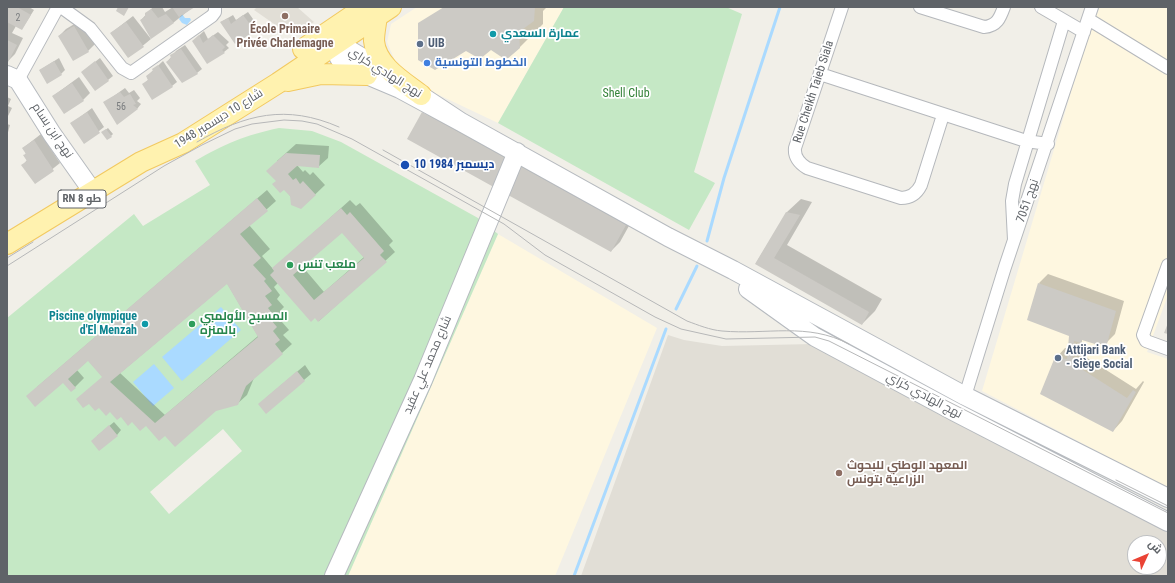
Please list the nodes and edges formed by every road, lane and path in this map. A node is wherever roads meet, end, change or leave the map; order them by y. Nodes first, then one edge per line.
1 (60, 7) edge
2 (215, 7) edge
3 (842, 7) edge
4 (920, 7) edge
5 (1004, 7) edge
6 (1041, 7) edge
7 (377, 10) edge
8 (1090, 13) edge
9 (1064, 20) junction
10 (1084, 32) junction
11 (334, 34) junction
12 (1168, 68) edge
13 (820, 74) junction
14 (367, 75) junction
15 (12, 77) edge
16 (278, 83) junction
17 (421, 96) junction
18 (943, 115) junction
19 (461, 122) junction
20 (1026, 141) junction
21 (1048, 144) junction
22 (517, 152) junction
23 (158, 155) junction
24 (93, 192) junction
25 (1014, 242) junction
26 (7, 244) edge
27 (692, 250) junction
28 (1168, 265) edge
29 (1168, 349) edge
30 (965, 396) junction
31 (1168, 498) edge
32 (1168, 522) edge
33 (334, 576) edge

1 - 2 street
1 - 15 street
3 - 13 street, Rue Cheikh Taieb Siala
4 - 5 street
6 - 9 street
7 - 11 main road, شارع 10 ديسمبر 1948
7 - 17 main road
8 - 10 street, نهج 7051
8 - 12 street
9 - 10 street
9 - 20 street
10 - 21 street, نهج 7051
11 - 14 street, نهج الهادي كراي
11 - 16 main road, شارع 10 ديسمبر 1948
11 - 17 street, نهج الهادي كراي
11 - 23 main road, شارع 10 ديسمبر 1948
13 - 18 street
13 - 18 street, Rue Cheikh Taieb Siala
14 - 16 main road
14 - 19 street, نهج الهادي كراي
15 - 24 street, نهج ابن بسام
16 - 23 main road, شارع 10 ديسمبر 1948
17 - 19 street, نهج الهادي كراي
18 - 20 street
19 - 22 street, نهج الهادي كراي
20 - 21 street
20 - 25 street
21 - 25 street, نهج 7051
22 - 27 street, نهج الهادي كراي
22 - 33 street, شارع محمد علي عقيد
23 - 24 main road, RN 8 طو
24 - 26 main road, RN 8 طو
25 - 30 street, نهج 7051
27 - 30 street, نهج الهادي كراي
27 - 32 street, نهج الهادي كراي
28 - 29 street
30 - 31 street, نهج الهادي كراي

